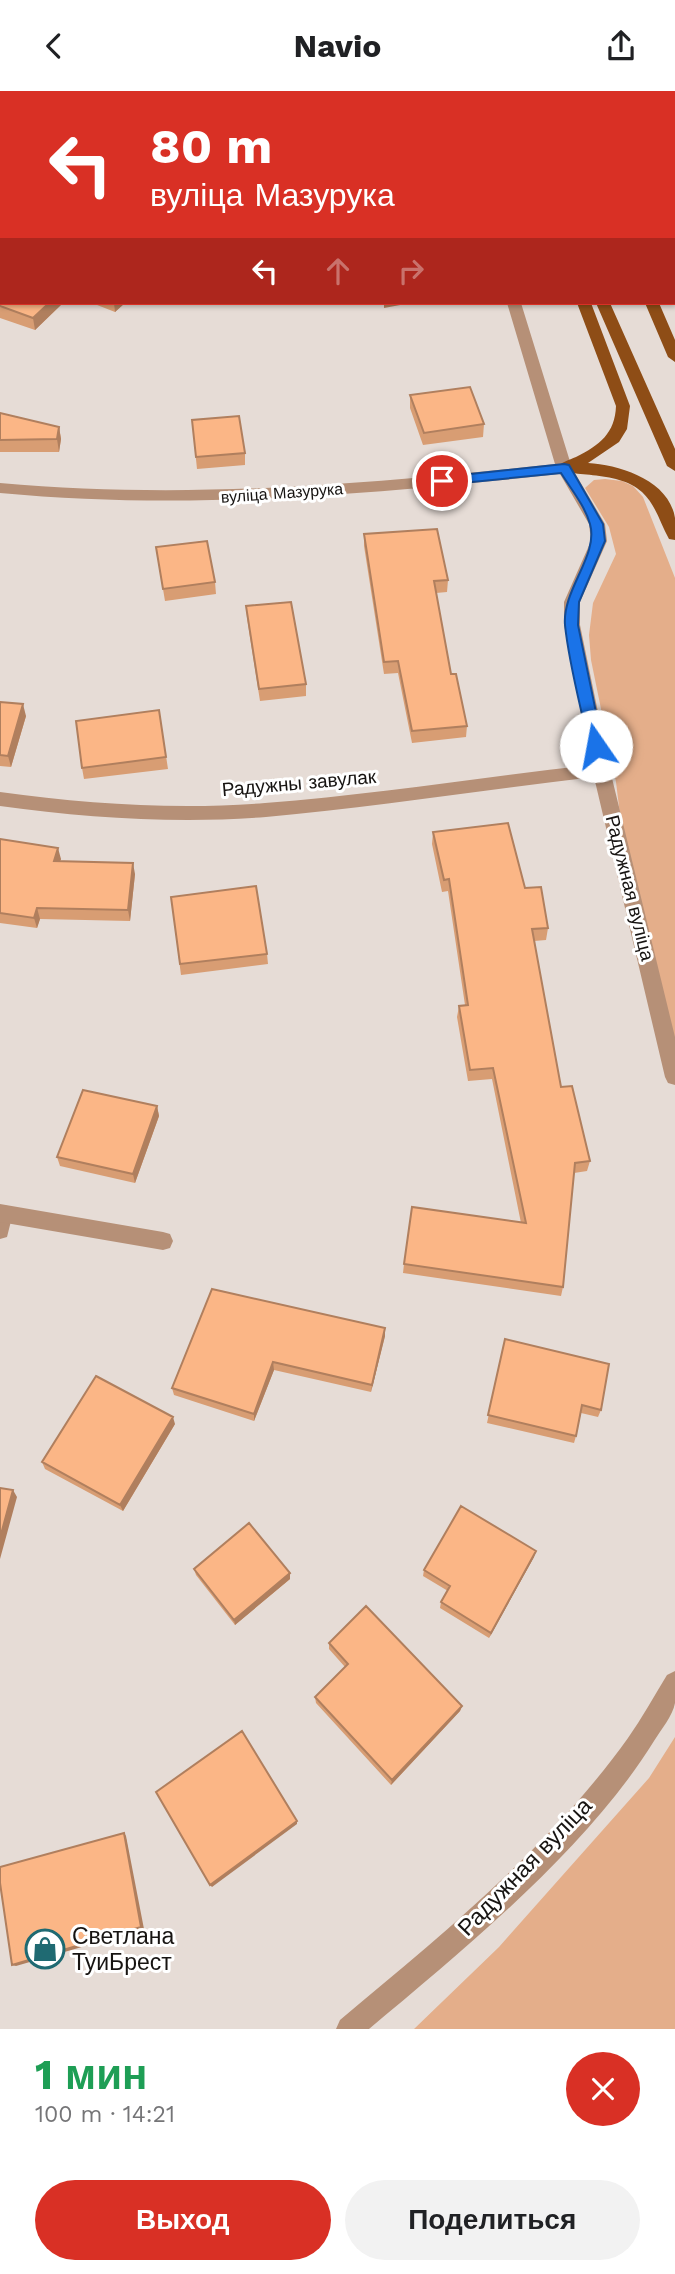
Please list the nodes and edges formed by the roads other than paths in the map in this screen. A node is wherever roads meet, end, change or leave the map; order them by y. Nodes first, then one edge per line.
1 (515, 305) edge
2 (585, 305) edge
3 (604, 305) edge
4 (653, 305) edge
5 (675, 357) edge
6 (675, 466) edge
7 (564, 468) junction
8 (0, 488) edge
9 (675, 535) edge
10 (601, 769) junction
11 (0, 799) edge
12 (675, 1077) edge
13 (1, 1219) edge
14 (163, 1241) dead end
15 (675, 1683) edge
16 (349, 2029) edge

1 - 7 street, Радужная вуліца
2 - 7 main road
3 - 6 main road
4 - 5 main road
7 - 8 street, вуліца Мазурука
7 - 9 main road
7 - 10 street, Радужная вуліца
10 - 11 street, Радужны завулак
10 - 12 street, Радужная вуліца
13 - 14 street
15 - 16 street, Радужная вуліца

